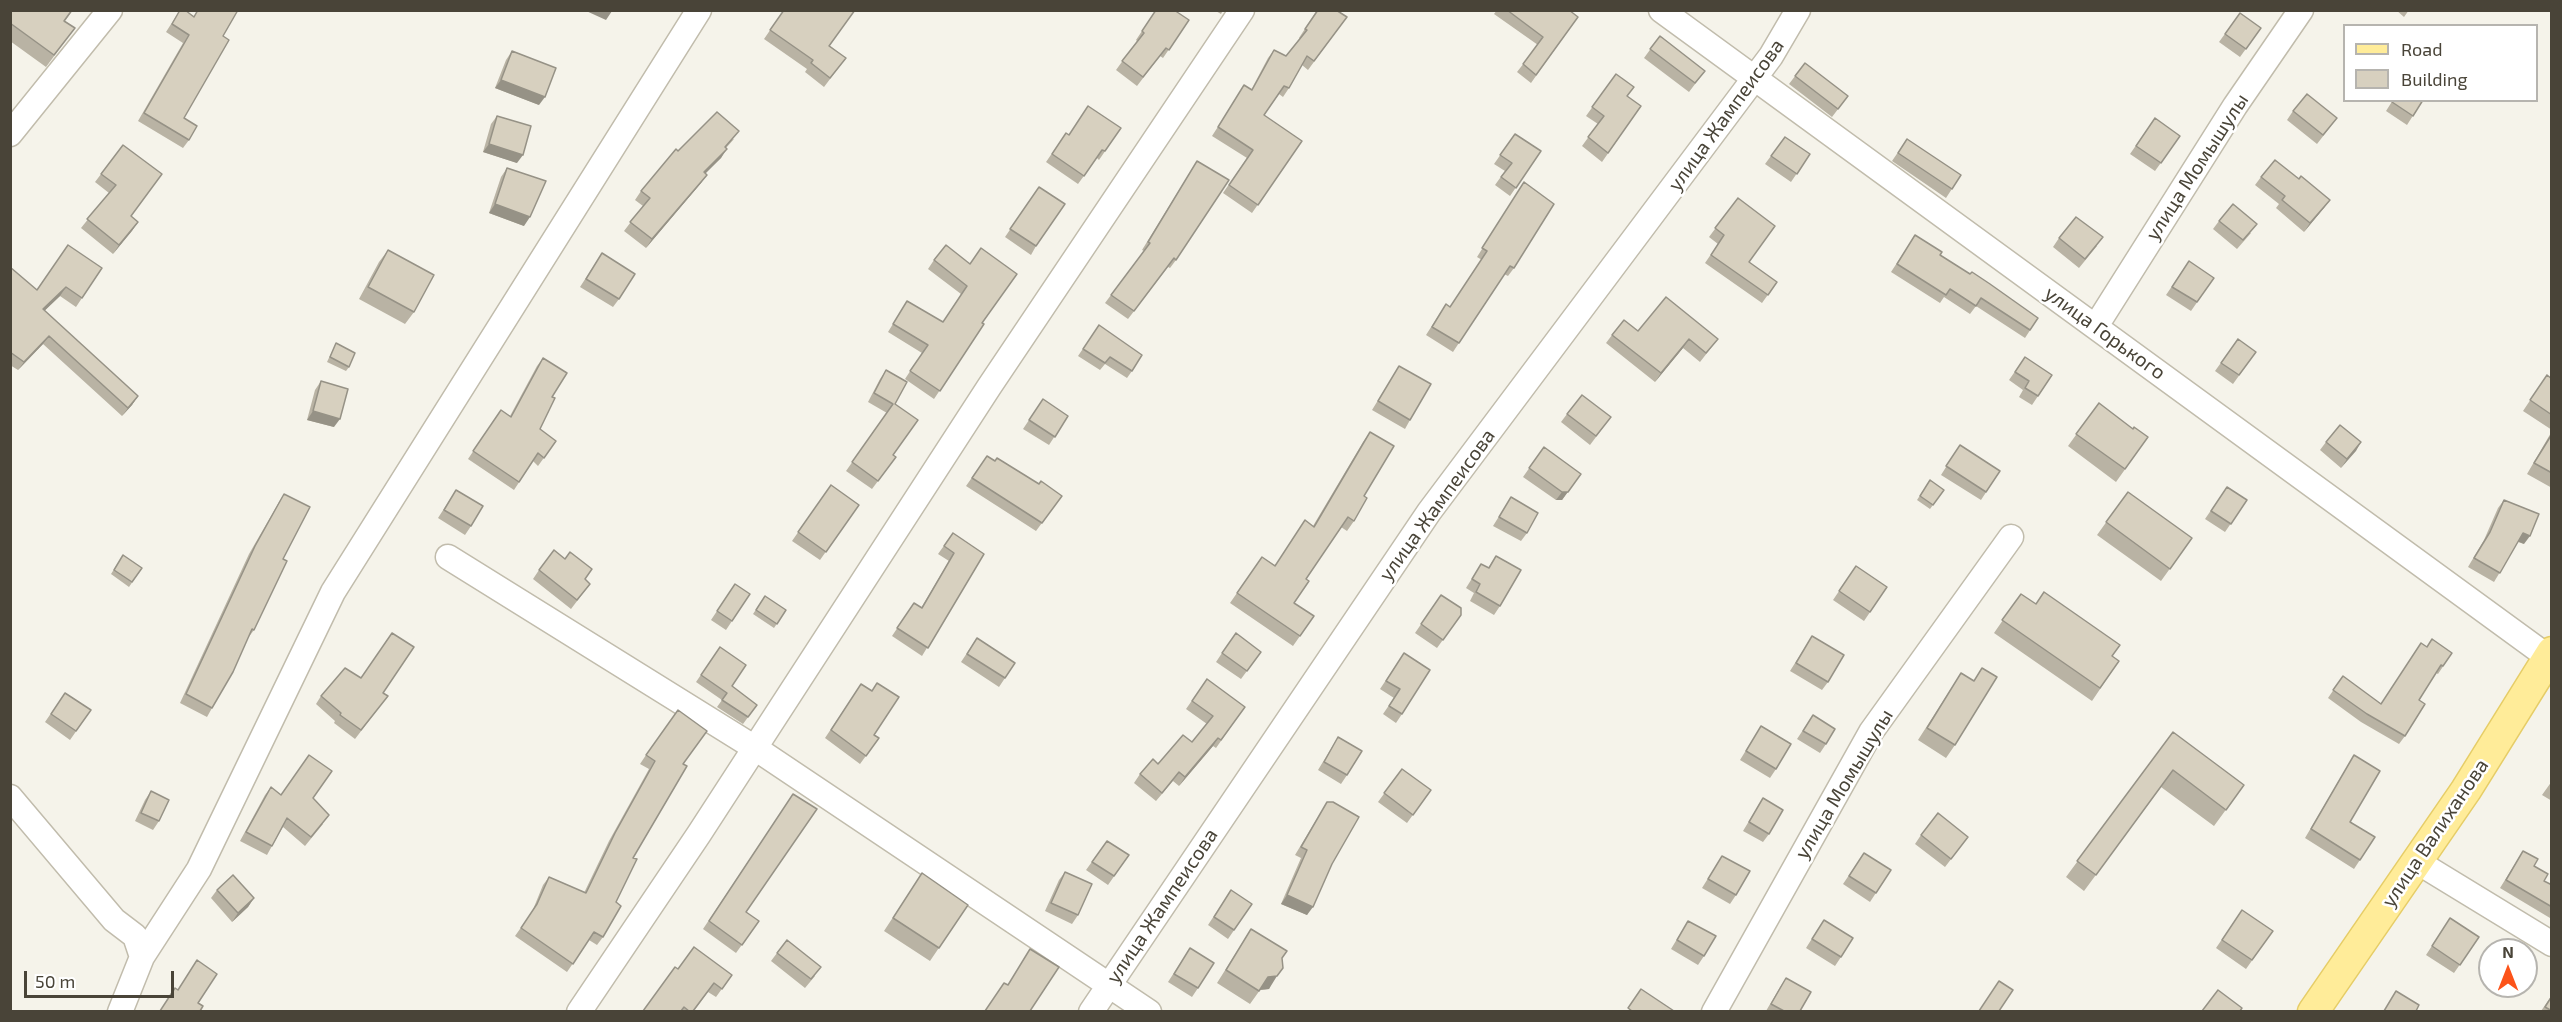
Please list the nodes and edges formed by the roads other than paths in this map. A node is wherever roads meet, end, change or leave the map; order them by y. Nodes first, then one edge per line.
1 (110, 10) edge
2 (699, 10) edge
3 (1242, 10) edge
4 (1661, 10) edge
5 (1798, 10) edge
6 (2301, 10) edge
7 (1753, 80) junction
8 (10, 134) edge
9 (2096, 326) junction
10 (2011, 537) dead end
11 (448, 557) dead end
12 (2550, 655) edge
13 (755, 747) junction
14 (10, 797) edge
15 (2416, 861) junction
16 (2552, 944) edge
17 (142, 957) junction
18 (1109, 985) junction
19 (120, 1011) edge
20 (579, 1011) edge
21 (1091, 1011) edge
22 (1149, 1011) edge
23 (1714, 1011) edge
24 (2313, 1011) edge

1 - 8 street
2 - 17 street
3 - 13 street
4 - 7 street, улица Горького
5 - 7 street, улица Жампеисова
6 - 9 street, улица Момышулы
7 - 9 street, улица Горького
7 - 18 street, улица Жампеисова
9 - 12 street, улица Горького
10 - 23 street, улица Момышулы
11 - 13 street
12 - 15 main road, улица Валиханова
13 - 18 street
13 - 20 street
14 - 17 street
15 - 16 street
15 - 24 main road, улица Валиханова
17 - 19 street
18 - 21 street, улица Жампеисова
18 - 22 street

